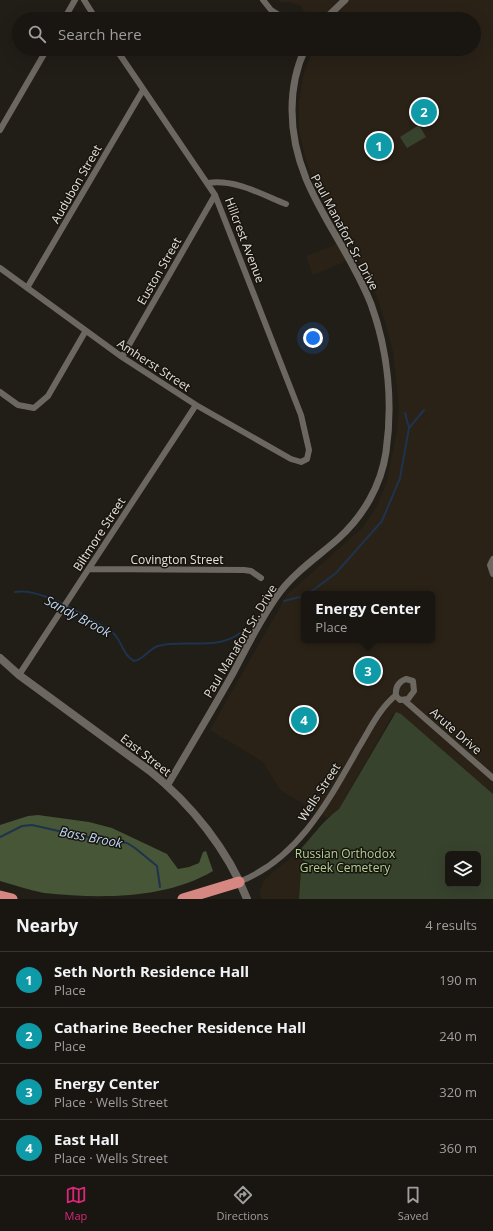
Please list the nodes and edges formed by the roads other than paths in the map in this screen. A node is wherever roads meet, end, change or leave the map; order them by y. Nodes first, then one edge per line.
1 (75, 0) edge
2 (84, 0) edge
3 (263, 0) edge
4 (345, 0) edge
5 (68, 12) edge
6 (92, 12) edge
7 (274, 12) edge
8 (332, 12) edge
9 (43, 56) edge
10 (121, 56) edge
11 (302, 56) edge
12 (143, 90) junction
13 (0, 130) edge
14 (208, 183) junction
15 (215, 195) junction
16 (286, 204) dead end
17 (0, 268) edge
18 (27, 288) junction
19 (85, 332) junction
20 (122, 357) junction
21 (0, 392) edge
22 (196, 405) junction
23 (306, 459) joint
24 (493, 559) edge
25 (90, 569) junction
26 (493, 574) edge
27 (261, 578) dead end
28 (0, 658) edge
29 (19, 676) junction
30 (396, 695) junction
31 (404, 700) junction
32 (493, 778) edge
33 (167, 786) junction
34 (239, 882) junction
35 (0, 896) edge
36 (12, 899) edge
37 (182, 899) edge
38 (247, 899) edge

1 - 5 street
2 - 6 street
3 - 7 street
4 - 8 street
9 - 13 street
10 - 12 street, Hillcrest Avenue
11 - 33 street, Paul Manafort Sr. Drive
12 - 14 street, Hillcrest Avenue
12 - 18 street, Audubon Street
14 - 15 street, Hillcrest Avenue
14 - 16 street
15 - 20 street, Euston Street
15 - 23 street, Hillcrest Avenue
17 - 18 street, Amherst Street
18 - 19 street, Amherst Street
19 - 20 street, Amherst Street
19 - 21 street
20 - 22 street, Amherst Street
22 - 23 street, Amherst Street
22 - 25 street, Biltmore Street
24 - 26 street
25 - 27 street, Covington Street
25 - 29 street, Biltmore Street
28 - 29 main road, East Street
29 - 33 main road, East Street
30 - 31 street
30 - 31 street, Wells Street
30 - 34 street, Wells Street
31 - 32 street, Arute Drive
33 - 34 main road, East Street
34 - 37 highway
34 - 38 main road, East Street
35 - 36 highway

